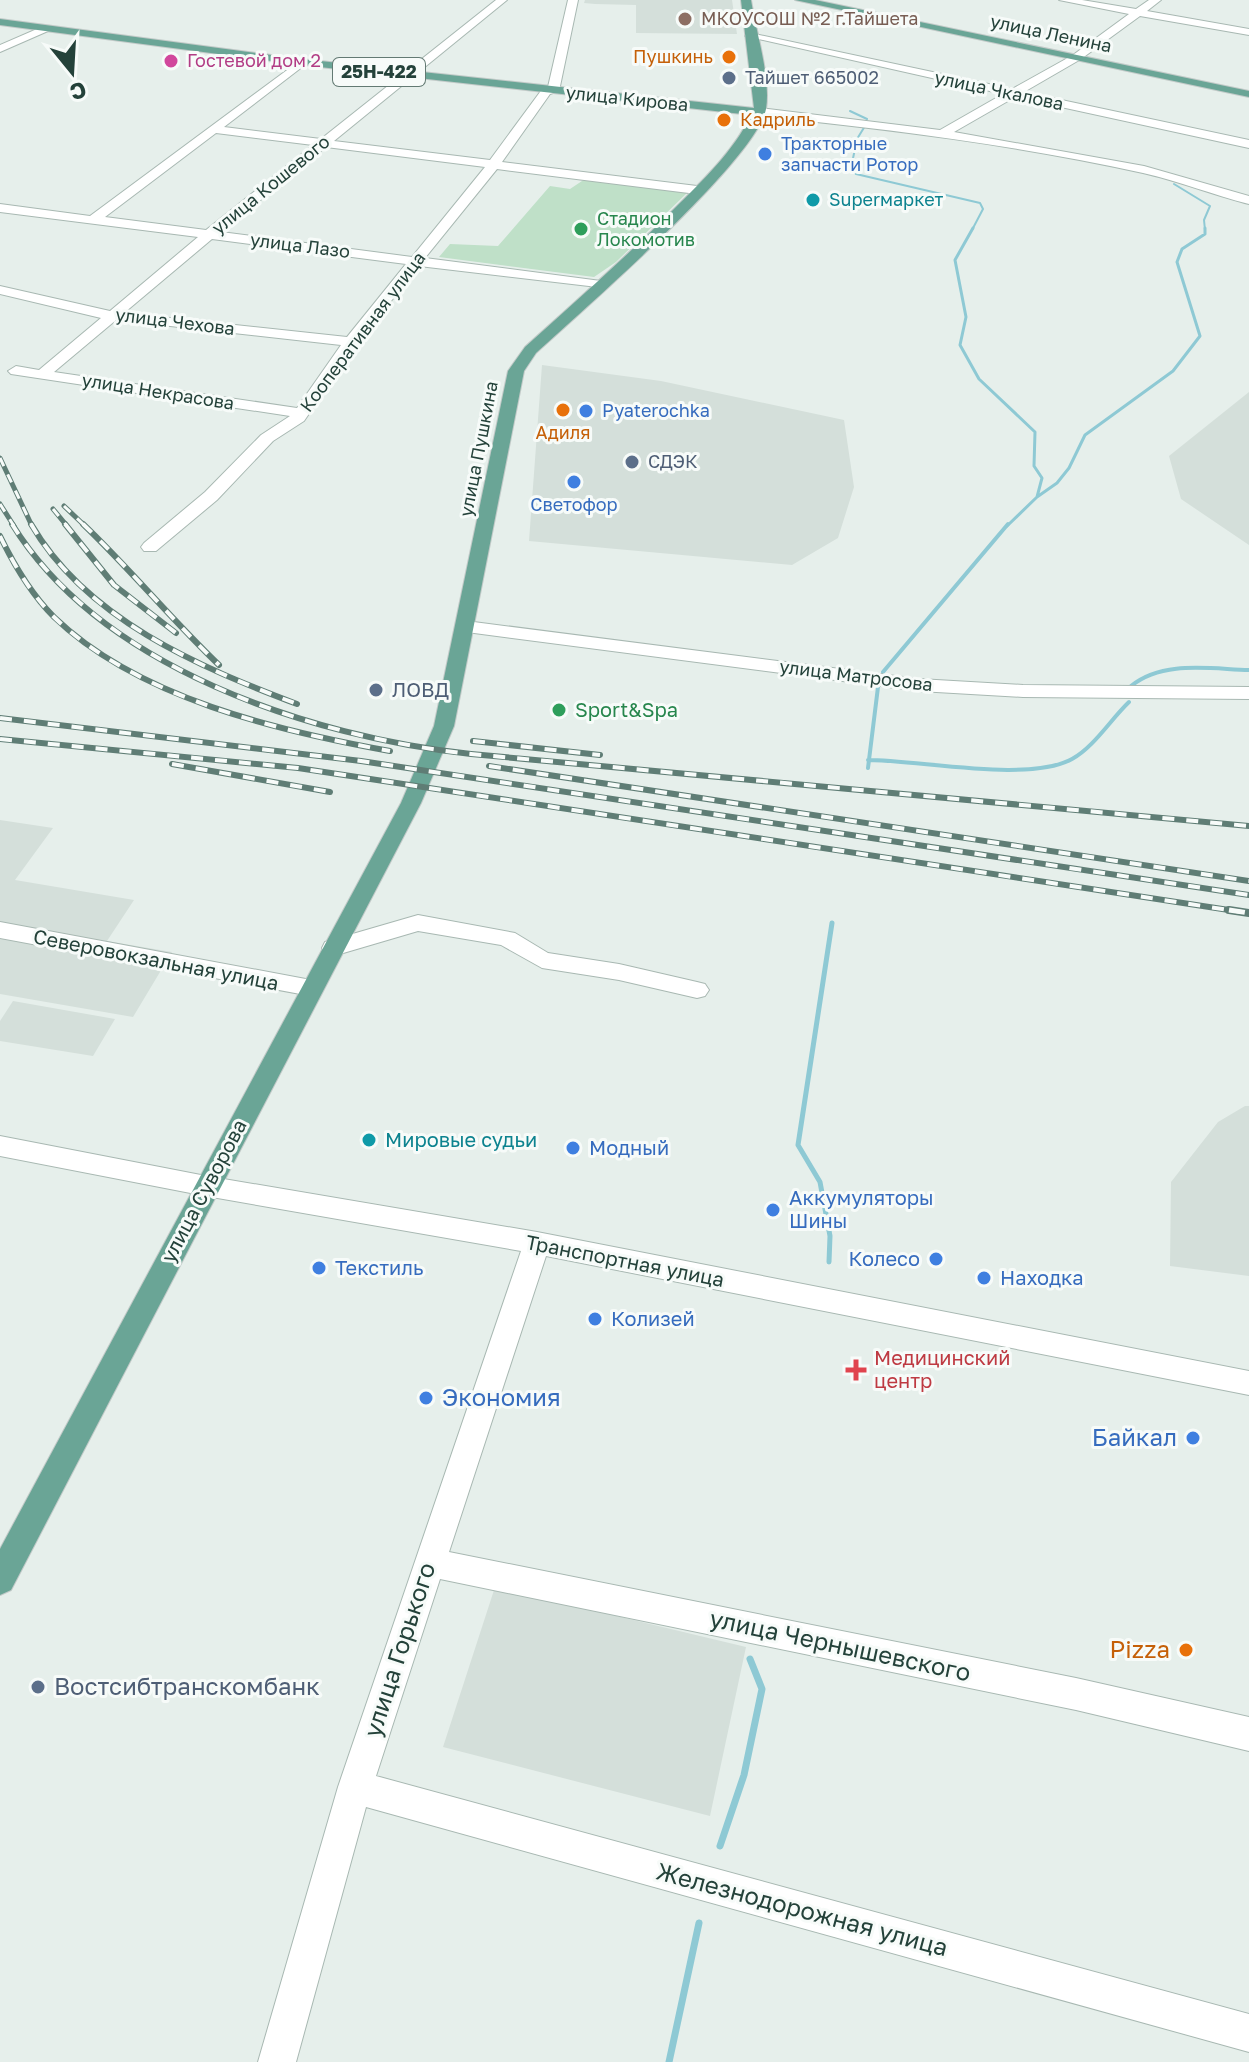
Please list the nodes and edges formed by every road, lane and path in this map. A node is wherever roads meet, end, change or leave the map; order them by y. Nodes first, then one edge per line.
1 (502, 0) edge
2 (573, 0) edge
3 (746, 0) edge
4 (800, 0) edge
5 (1064, 0) edge
6 (1156, 0) edge
7 (1139, 13) junction
8 (0, 22) edge
9 (44, 29) junction
10 (1249, 32) edge
11 (750, 36) junction
12 (0, 49) edge
13 (1077, 57) junction
14 (302, 62) junction
15 (408, 75) junction
16 (550, 91) junction
17 (1249, 94) edge
18 (1013, 95) junction
19 (760, 112) junction
20 (213, 129) junction
21 (942, 134) junction
22 (323, 143) junction
23 (1249, 144) edge
24 (494, 164) junction
25 (697, 190) junction
26 (1249, 200) edge
27 (0, 208) edge
28 (93, 220) junction
29 (209, 235) junction
30 (417, 260) junction
31 (601, 285) junction
32 (0, 290) edge
33 (115, 315) junction
34 (351, 342) junction
35 (16, 371) dead end
36 (43, 374) junction
37 (301, 413) junction
38 (150, 547) dead end
39 (466, 627) junction
40 (1249, 693) edge
41 (411, 803) joint
42 (0, 930) edge
43 (333, 948) junction
44 (311, 988) junction
45 (697, 990) dead end
46 (0, 1146) edge
47 (206, 1186) junction
48 (537, 1243) junction
49 (1249, 1383) edge
50 (429, 1562) junction
51 (0, 1580) edge
52 (1249, 1734) edge
53 (355, 1787) junction
54 (1249, 2033) edge
55 (277, 2062) edge

1 - 15 street, улица Кошевого
2 - 16 street, Кооперативная улица
3 - 11 main road
4 - 13 main road, улица Ленина
5 - 7 street
6 - 7 street
7 - 10 street
7 - 13 street
8 - 9 main road, улица Кирова / 25Н-422
9 - 12 street
9 - 14 main road, улица Кирова / 25Н-422
11 - 18 street, улица Чкалова
11 - 19 main road
13 - 17 main road, улица Ленина
13 - 18 street
14 - 15 main road, улица Кирова / 25Н-422
14 - 20 street
15 - 16 main road, улица Кирова / 25Н-422
15 - 22 street, улица Кошевого
16 - 19 main road, улица Кирова / 25Н-422
16 - 24 street, Кооперативная улица
18 - 21 street
18 - 23 street, улица Чкалова
19 - 21 street, улица Кирова
19 - 25 main road, улица Пушкина
20 - 22 street
20 - 28 street
21 - 26 street, улица Кирова
22 - 24 street
22 - 29 street, улица Кошевого
24 - 25 street
24 - 30 street, Кооперативная улица
25 - 31 main road, улица Пушкина
27 - 28 street, улица Лазо
28 - 29 street, улица Лазо
29 - 30 street, улица Лазо
29 - 33 street, улица Кошевого
30 - 31 street, улица Лазо
30 - 34 street, Кооперативная улица
31 - 39 main road, улица Пушкина
32 - 33 street, улица Чехова
33 - 34 street, улица Чехова
33 - 36 street, улица Кошевого
34 - 37 street, Кооперативная улица
35 - 36 street, улица Некрасова
36 - 37 street, улица Некрасова
37 - 38 street, Кооперативная улица
39 - 40 street, улица Матросова
39 - 41 main road, улица Пушкина
41 - 43 main road, улица Суворова
42 - 44 street, Северовокзальная улица
43 - 44 main road, улица Суворова
43 - 45 street
44 - 47 main road, улица Суворова
46 - 47 street, Транспортная улица
47 - 48 street, Транспортная улица
47 - 51 main road, улица Суворова
48 - 49 street, Транспортная улица
48 - 50 street, улица Горького
50 - 52 street, улица Чернышевского
50 - 53 street, улица Горького
53 - 54 street, Железнодорожная улица
53 - 55 street, улица Горького

